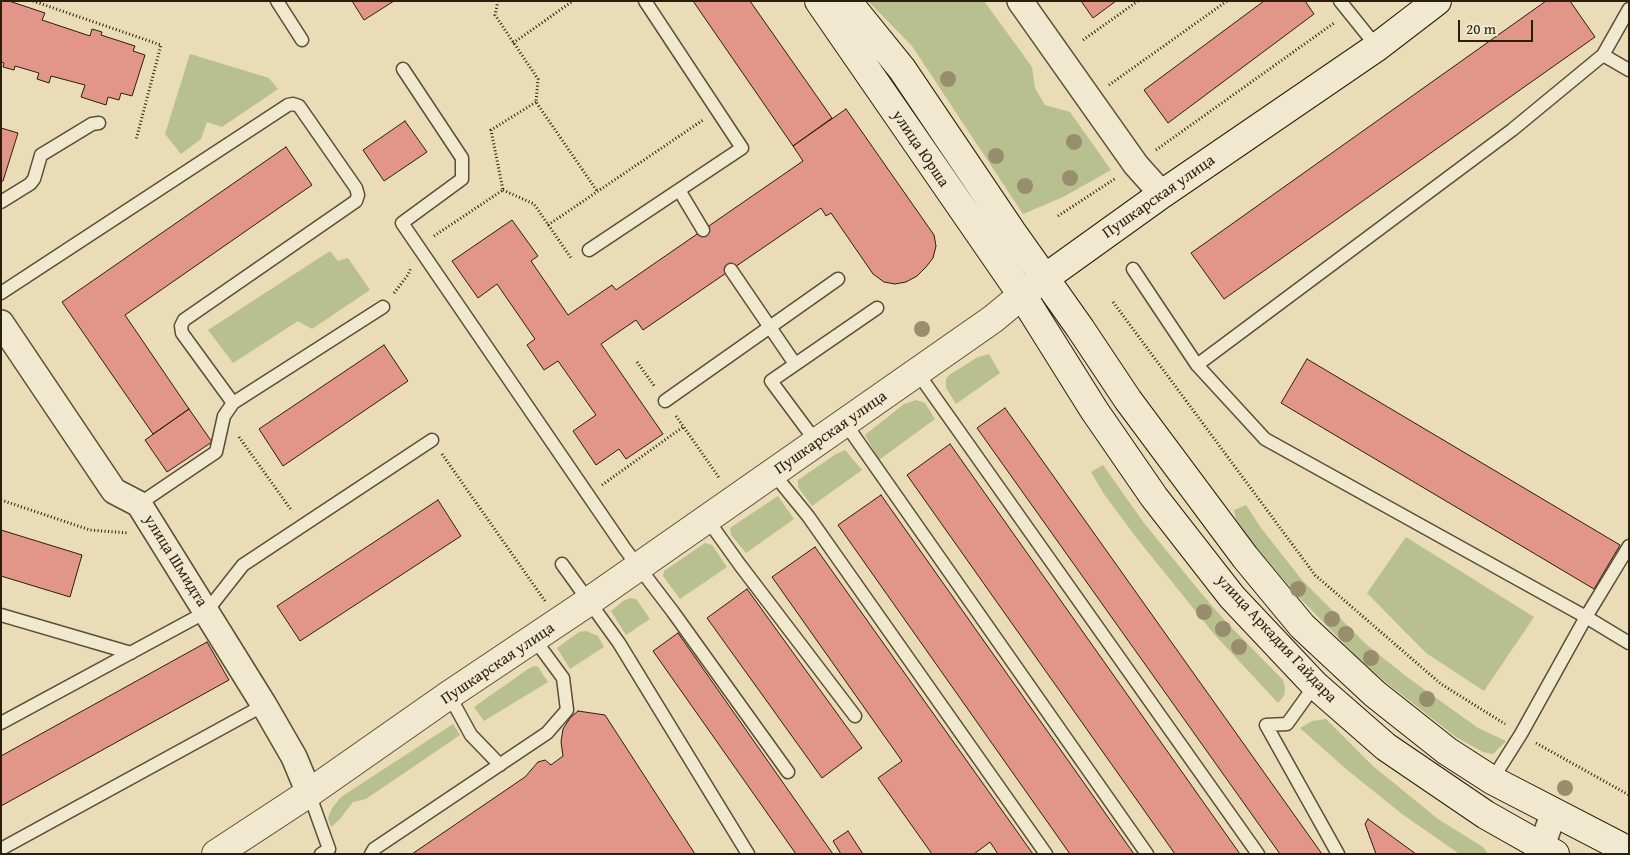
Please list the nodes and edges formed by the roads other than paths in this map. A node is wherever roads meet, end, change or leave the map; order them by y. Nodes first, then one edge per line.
1 (277, 1) edge
2 (645, 1) edge
3 (819, 1) edge
4 (847, 1) edge
5 (1020, 1) edge
6 (1340, 1) edge
7 (1437, 1) edge
8 (1629, 9) edge
9 (302, 40) dead end
10 (1377, 47) junction
11 (1602, 55) junction
12 (403, 69) dead end
13 (1629, 70) edge
14 (99, 124) dead end
15 (680, 190) junction
16 (1162, 194) junction
17 (1, 202) edge
18 (704, 230) dead end
19 (588, 250) road end
20 (1133, 269) dead end
21 (731, 270) dead end
22 (1045, 278) junction
23 (838, 280) dead end
24 (1, 293) edge
25 (1022, 295) junction
26 (383, 307) road end
27 (877, 308) dead end
28 (1, 323) edge
29 (770, 327) junction
30 (795, 364) junction
31 (1197, 365) junction
32 (917, 372) junction
33 (665, 401) road end
34 (233, 403) junction
35 (845, 423) junction
36 (432, 440) road end
37 (817, 443) junction
38 (773, 473) junction
39 (139, 504) junction
40 (707, 519) junction
41 (1629, 546) edge
42 (562, 564) dead end
43 (638, 568) junction
44 (588, 602) junction
45 (206, 612) junction
46 (1, 615) edge
47 (1586, 617) junction
48 (535, 640) junction
49 (1629, 643) edge
50 (131, 652) junction
51 (1314, 685) junction
52 (449, 695) junction
53 (264, 705) junction
54 (855, 716) dead end
55 (1, 723) edge
56 (500, 764) junction
57 (788, 772) dead end
58 (1492, 780) junction
59 (309, 793) junction
60 (1475, 808) junction
61 (1554, 812) junction
62 (1, 849) edge
63 (1629, 851) edge
64 (328, 852) edge
65 (1545, 852) edge
66 (216, 854) edge
67 (371, 854) edge
68 (748, 854) edge
69 (1046, 854) edge
70 (1146, 854) edge
71 (1258, 854) edge
72 (1338, 854) edge

1 - 9 lane
2 - 15 lane
3 - 25 main road, улица Юрша
4 - 22 main road, улица Юрша
5 - 16 street
6 - 10 lane
7 - 10 main road, Пушкарская улица
8 - 11 lane
10 - 16 main road, Пушкарская улица
11 - 13 lane
11 - 31 lane
12 - 43 lane
14 - 17 lane
15 - 18 lane
15 - 19 lane
16 - 22 main road, Пушкарская улица
20 - 31 lane
21 - 29 lane
22 - 25 main road, Пушкарская улица
22 - 58 main road, улица Аркадия Гайдара
23 - 29 lane
24 - 34 lane
25 - 32 main road, Пушкарская улица
25 - 51 main road, улица Аркадия Гайдара
26 - 34 lane
27 - 30 lane
28 - 39 street, улица Шмидта
29 - 30 lane
29 - 33 lane
30 - 37 lane
31 - 47 lane
32 - 35 main road, Пушкарская улица
32 - 71 lane
34 - 39 lane
35 - 37 main road, Пушкарская улица
35 - 70 lane
36 - 45 lane
37 - 38 main road, Пушкарская улица
38 - 40 main road, Пушкарская улица
38 - 69 lane
39 - 45 street, улица Шмидта
40 - 43 main road, Пушкарская улица
40 - 54 lane
41 - 47 lane
42 - 44 lane
43 - 44 main road, Пушкарская улица
43 - 57 lane
44 - 48 main road, Пушкарская улица
44 - 68 lane
45 - 50 lane
45 - 53 street, улица Шмидта
46 - 50 lane
47 - 49 lane
47 - 58 lane
48 - 52 main road, Пушкарская улица
48 - 56 lane
50 - 55 lane
51 - 60 main road, улица Аркадия Гайдара
51 - 72 lane
52 - 56 lane
52 - 59 main road, Пушкарская улица
53 - 59 street, улица Шмидта
53 - 62 lane
56 - 67 lane
58 - 60 main road
58 - 61 main road, улица Аркадия Гайдара
59 - 64 lane
59 - 66 main road, Пушкарская улица
60 - 65 main road, улица Аркадия Гайдара
61 - 63 main road, улица Аркадия Гайдара
61 - 65 street, улица Аркадия Гайдара

